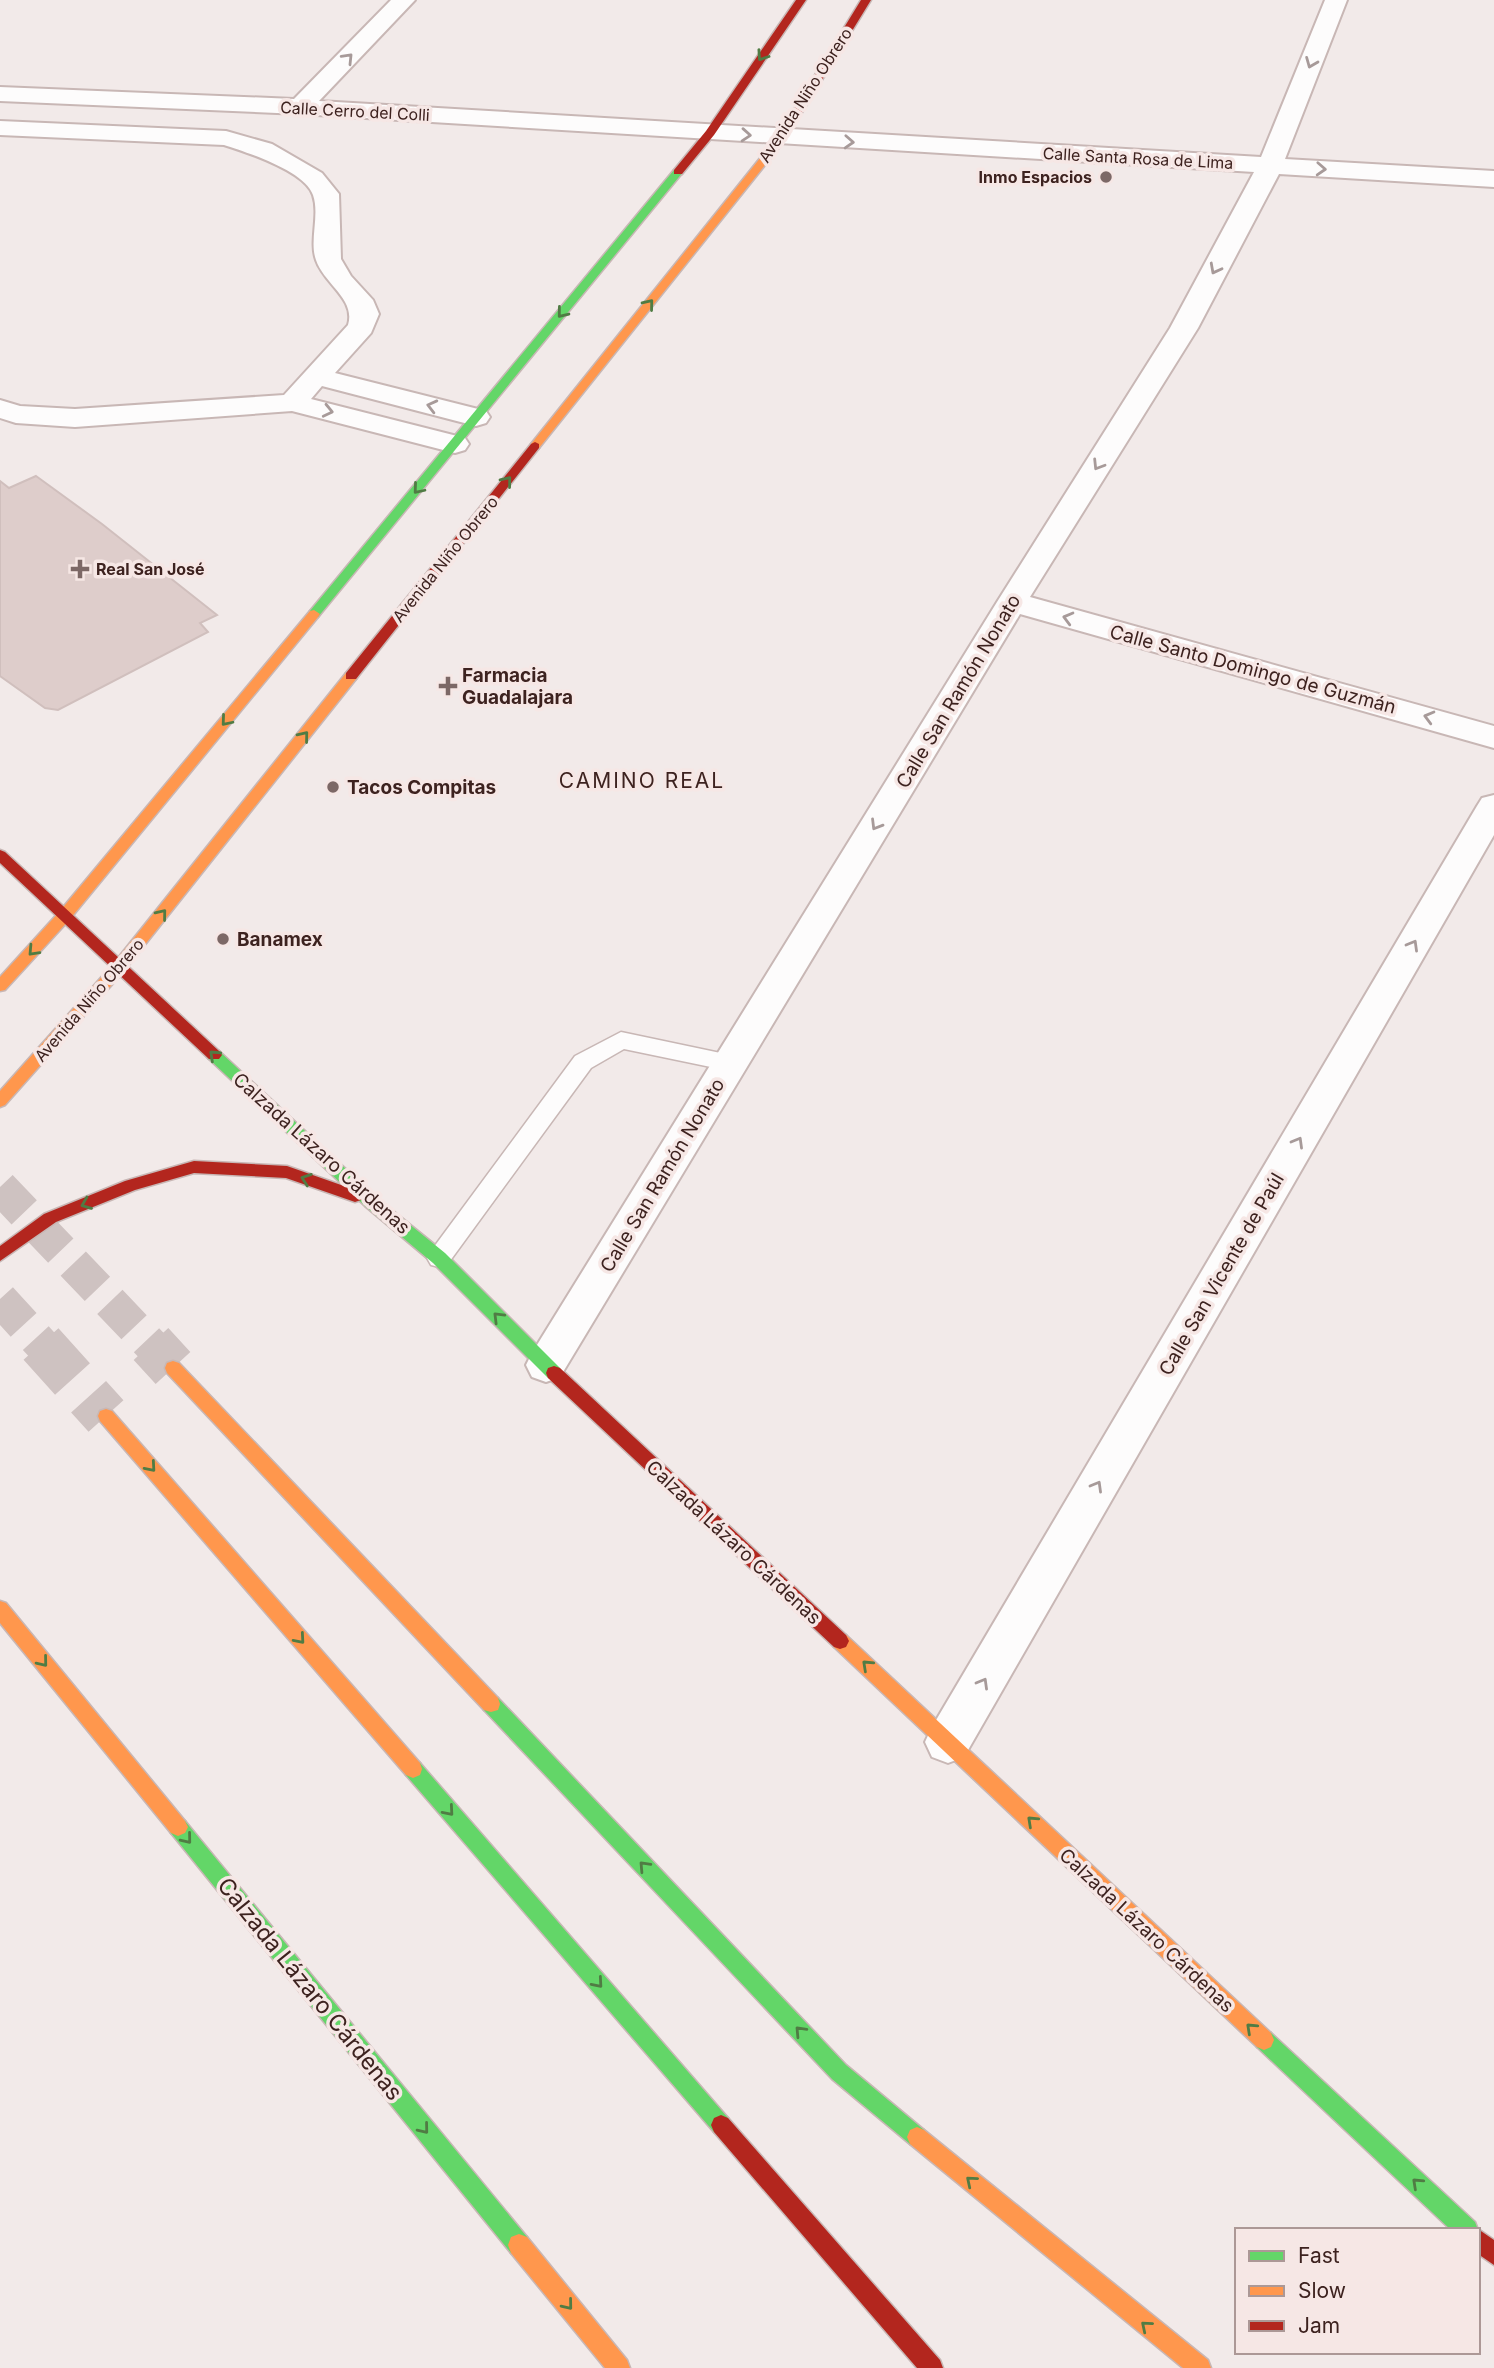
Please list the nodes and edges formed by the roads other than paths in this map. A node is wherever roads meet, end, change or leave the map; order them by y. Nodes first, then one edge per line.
1 (404, 0) edge
2 (801, 0) edge
3 (866, 0) edge
4 (1336, 0) edge
5 (0, 94) edge
6 (300, 107) junction
7 (0, 128) edge
8 (710, 133) junction
9 (781, 138) junction
10 (1270, 166) junction
11 (1494, 179) edge
12 (318, 377) junction
13 (292, 403) junction
14 (0, 408) edge
15 (476, 417) junction
16 (455, 444) junction
17 (1012, 602) junction
18 (1494, 737) edge
19 (1494, 806) edge
20 (0, 855) edge
21 (65, 915) junction
22 (120, 967) junction
23 (0, 986) edge
24 (730, 1063) junction
25 (0, 1101) edge
26 (371, 1202) junction
27 (0, 1255) edge
28 (439, 1258) junction
29 (546, 1365) junction
30 (173, 1368) tunnel mouth
31 (106, 1416) tunnel mouth
32 (0, 1609) edge
33 (948, 1742) junction
34 (1466, 2228) edge
35 (1480, 2242) edge
36 (1494, 2254) edge
37 (619, 2368) edge
38 (932, 2368) edge
39 (1200, 2368) edge

6 -> 1 street
2 -> 8 main road
3 - 9 main road, Avenida Niño Obrero
4 -> 10 street, Calle San Ramón Nonato
5 - 6 street, Calle Cerro del Colli
6 - 8 street, Calle Cerro del Colli
7 - 12 street
8 -> 9 street, Calle Cerro del Colli
8 -> 15 main road
9 -> 10 street, Calle Santa Rosa de Lima
22 -> 9 main road, Avenida Niño Obrero
10 -> 11 street, Calle Santa Rosa de Lima
10 -> 17 street, Calle San Ramón Nonato
12 - 13 street
15 -> 12 street
13 - 14 street
13 -> 16 street
15 - 16 main road
16 -> 21 main road
18 -> 17 street, Calle Santo Domingo de Guzmán
17 -> 24 street, Calle San Ramón Nonato
33 -> 19 street, Calle San Vicente de Paúl
20 - 21 main road, Calzada Lázaro Cárdenas
21 - 22 main road, Calzada Lázaro Cárdenas
21 -> 23 main road
22 - 25 main road, Avenida Niño Obrero
26 -> 22 main road, Calzada Lázaro Cárdenas
24 - 28 lane
24 - 29 street, Calle San Ramón Nonato
26 -> 27 main road
26 - 28 main road, Calzada Lázaro Cárdenas
29 -> 28 main road, Calzada Lázaro Cárdenas
33 -> 29 main road, Calzada Lázaro Cárdenas
39 -> 30 main road
31 -> 38 main road
32 -> 37 main road, Calzada Lázaro Cárdenas
34 -> 33 main road, Calzada Lázaro Cárdenas
35 - 36 main road

